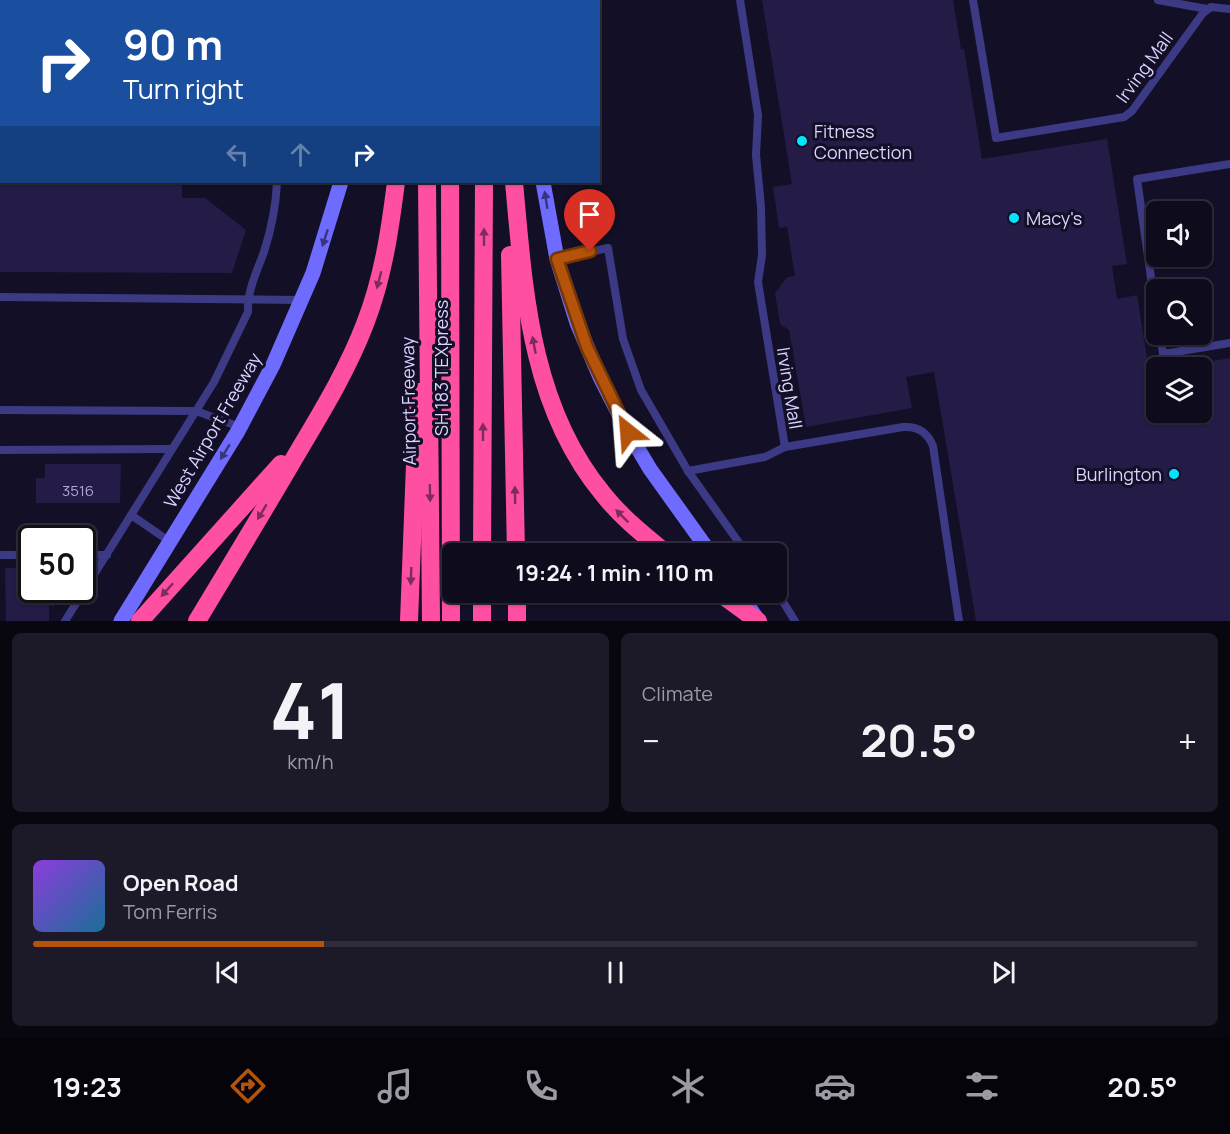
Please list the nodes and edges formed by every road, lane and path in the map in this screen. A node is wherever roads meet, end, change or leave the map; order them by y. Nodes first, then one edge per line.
1 (740, 0) edge
2 (973, 0) edge
3 (1158, 0) edge
4 (1207, 9) junction
5 (1230, 9) edge
6 (1230, 164) edge
7 (277, 183) edge
8 (341, 183) edge
9 (396, 183) edge
10 (426, 183) edge
11 (450, 183) edge
12 (462, 183) edge
13 (484, 183) edge
14 (509, 183) edge
15 (514, 183) edge
16 (543, 183) edge
17 (557, 259) junction
18 (1151, 279) edge
19 (0, 297) edge
20 (248, 299) junction
21 (302, 300) junction
22 (428, 330) junction
23 (1230, 344) edge
24 (1162, 345) edge
25 (324, 408) junction
26 (0, 410) edge
27 (196, 411) junction
28 (240, 427) junction
29 (785, 447) junction
30 (171, 449) junction
31 (0, 450) edge
32 (688, 471) junction
33 (131, 515) junction
34 (169, 541) junction
35 (463, 543) edge
36 (482, 543) edge
37 (516, 543) edge
38 (654, 543) edge
39 (703, 543) edge
40 (739, 543) edge
41 (0, 555) edge
42 (18, 555) edge
43 (96, 555) edge
44 (107, 555) junction
45 (463, 603) edge
46 (482, 603) edge
47 (517, 603) edge
48 (733, 603) edge
49 (746, 603) edge
50 (784, 603) edge
51 (65, 621) edge
52 (121, 621) edge
53 (140, 621) edge
54 (197, 621) edge
55 (409, 621) edge
56 (431, 621) edge
57 (451, 621) edge
58 (463, 621) edge
59 (482, 621) edge
60 (517, 621) edge
61 (758, 621) edge
62 (795, 621) edge
63 (959, 621) edge

1 - 29 lane, Irving Mall
2 - 4 lane, Irving Mall
3 - 4 lane
4 - 5 lane
6 - 18 lane
7 - 20 lane
8 -> 21 main road, West Airport Freeway
9 -> 25 highway
10 - 22 highway, Airport Freeway
11 - 57 highway, SH 183 TEXpress
12 - 35 highway, SH 183 TEXpress
36 -> 13 highway
37 -> 14 highway
38 -> 15 highway
17 -> 16 main road
17 - 32 lane
17 - 39 main road
19 - 20 lane
20 - 21 lane
20 - 27 lane
21 - 28 main road, West Airport Freeway
22 -> 55 highway
22 -> 56 highway, Airport Freeway
23 - 24 lane
25 -> 53 highway
25 -> 54 highway
26 - 27 lane
27 - 28 lane
27 - 30 lane
28 -> 34 main road, West Airport Freeway
29 - 32 lane
29 - 63 lane, Irving Mall
30 - 31 lane
30 - 33 lane
32 - 40 lane
33 - 34 lane
33 - 44 lane
34 - 52 main road, West Airport Freeway
41 - 42 lane
43 - 44 lane
44 - 51 lane
45 - 58 highway
46 - 59 highway
47 - 60 highway
48 - 61 highway
49 - 61 main road
50 - 62 lane

